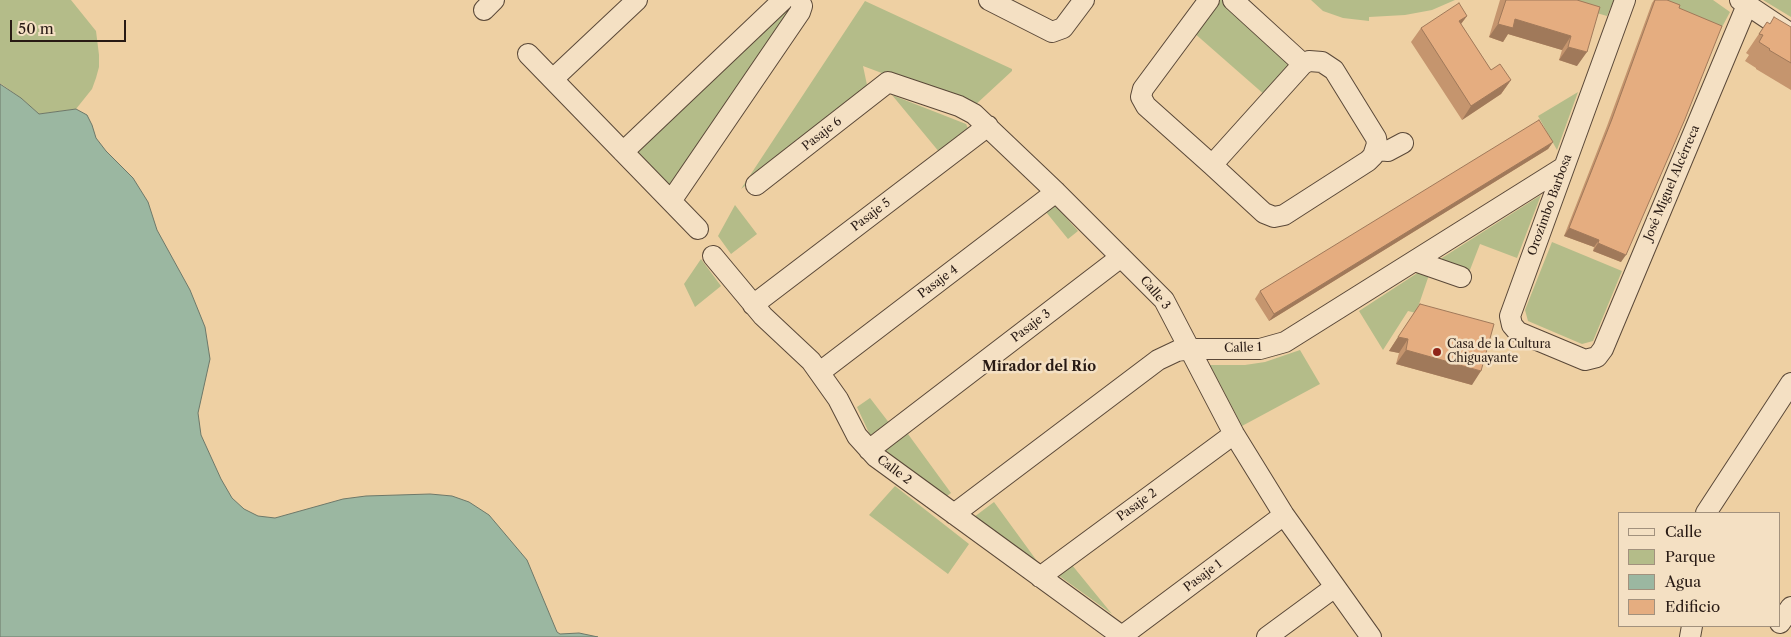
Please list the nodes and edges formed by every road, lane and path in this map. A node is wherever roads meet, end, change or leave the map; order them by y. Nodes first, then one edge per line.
1 (637, 0) edge
2 (784, 0) edge
3 (799, 0) edge
4 (989, 0) edge
5 (1084, 0) edge
6 (1209, 0) edge
7 (1233, 0) edge
8 (1625, 0) edge
9 (1743, 2) edge
10 (1791, 34) edge
11 (528, 54) dead end
12 (1303, 64) junction
13 (553, 79) junction
14 (888, 82) joint
15 (988, 126) junction
16 (1404, 143) dead end
17 (1376, 150) junction
18 (623, 152) junction
19 (1212, 165) junction
20 (1564, 167) junction
21 (756, 185) dead end
22 (1056, 192) junction
23 (671, 201) junction
24 (698, 229) dead end
25 (713, 256) dead end
26 (1121, 257) junction
27 (1415, 261) junction
28 (1461, 277) dead end
29 (753, 305) junction
30 (1190, 349) junction
31 (1593, 359) joint
32 (820, 372) junction
33 (1791, 382) edge
34 (1234, 434) junction
35 (868, 450) junction
36 (1707, 512) edge
37 (954, 514) junction
38 (1284, 515) junction
39 (1040, 577) junction
40 (1336, 587) junction
41 (1791, 607) edge
42 (1781, 621) edge
43 (1123, 637) edge
44 (1267, 637) edge
45 (1371, 637) edge

1 - 13 street
2 - 18 street
3 - 23 street
4 - 5 street
6 - 19 street
7 - 12 street
8 - 20 street, Orozimbo Barbosa
9 - 10 street
9 - 31 street, José Miguel Alcérreca
11 - 13 street
12 - 17 street
12 - 19 street
13 - 18 street
14 - 15 street, Calle 3
14 - 21 street, Pasaje 6
15 - 22 street, Calle 3
15 - 29 street, Pasaje 5
16 - 17 street
17 - 19 street
18 - 23 street
20 - 27 street, Calle 1
20 - 31 street, Orozimbo Barbosa
22 - 26 street, Calle 3
22 - 32 street, Pasaje 4
23 - 24 street
25 - 29 street, Calle 2
26 - 30 street, Calle 3
26 - 35 street, Pasaje 3
27 - 28 street
27 - 30 street, Calle 1
29 - 32 street, Calle 2
30 - 34 street, Calle 3
30 - 37 street, Calle 1
32 - 35 street, Calle 2
33 - 36 street
34 - 38 street, Calle 3
34 - 39 street, Pasaje 2
35 - 37 street, Calle 2
37 - 39 street, Calle 2
38 - 40 street, Calle 3
38 - 43 street, Pasaje 1
39 - 43 street, Calle 2
40 - 44 street
40 - 45 street, Calle 3
41 - 42 street

